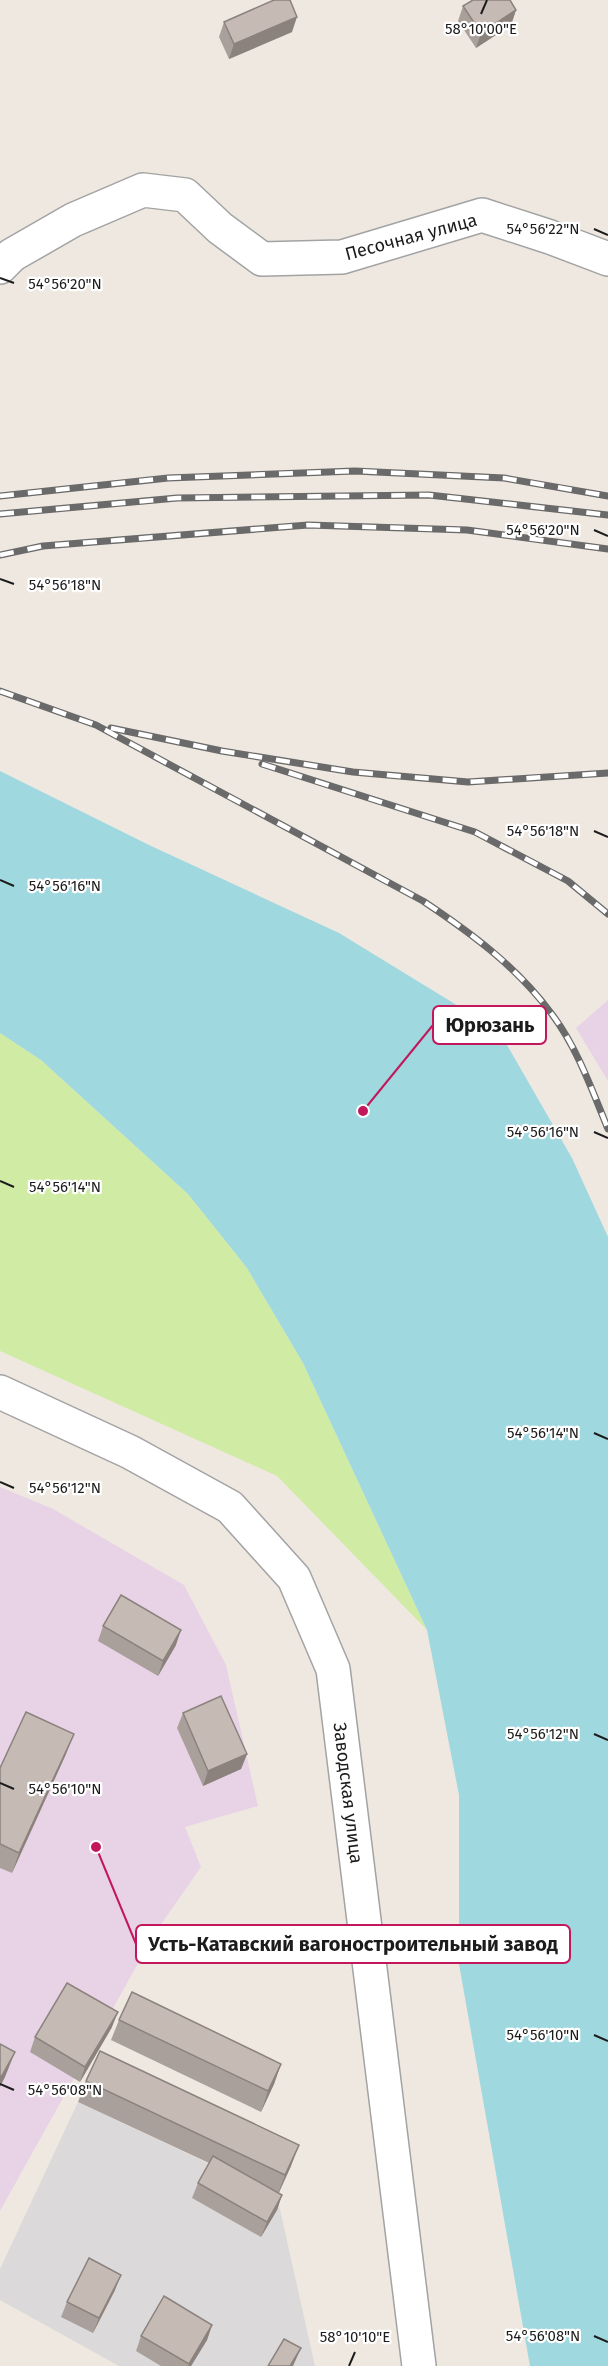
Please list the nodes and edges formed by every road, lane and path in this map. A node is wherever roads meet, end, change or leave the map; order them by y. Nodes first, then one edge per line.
1 (608, 259) edge
2 (0, 267) edge
3 (0, 1392) edge
4 (419, 2366) edge

1 - 2 street, Песочная улица
3 - 4 street, Заводская улица

